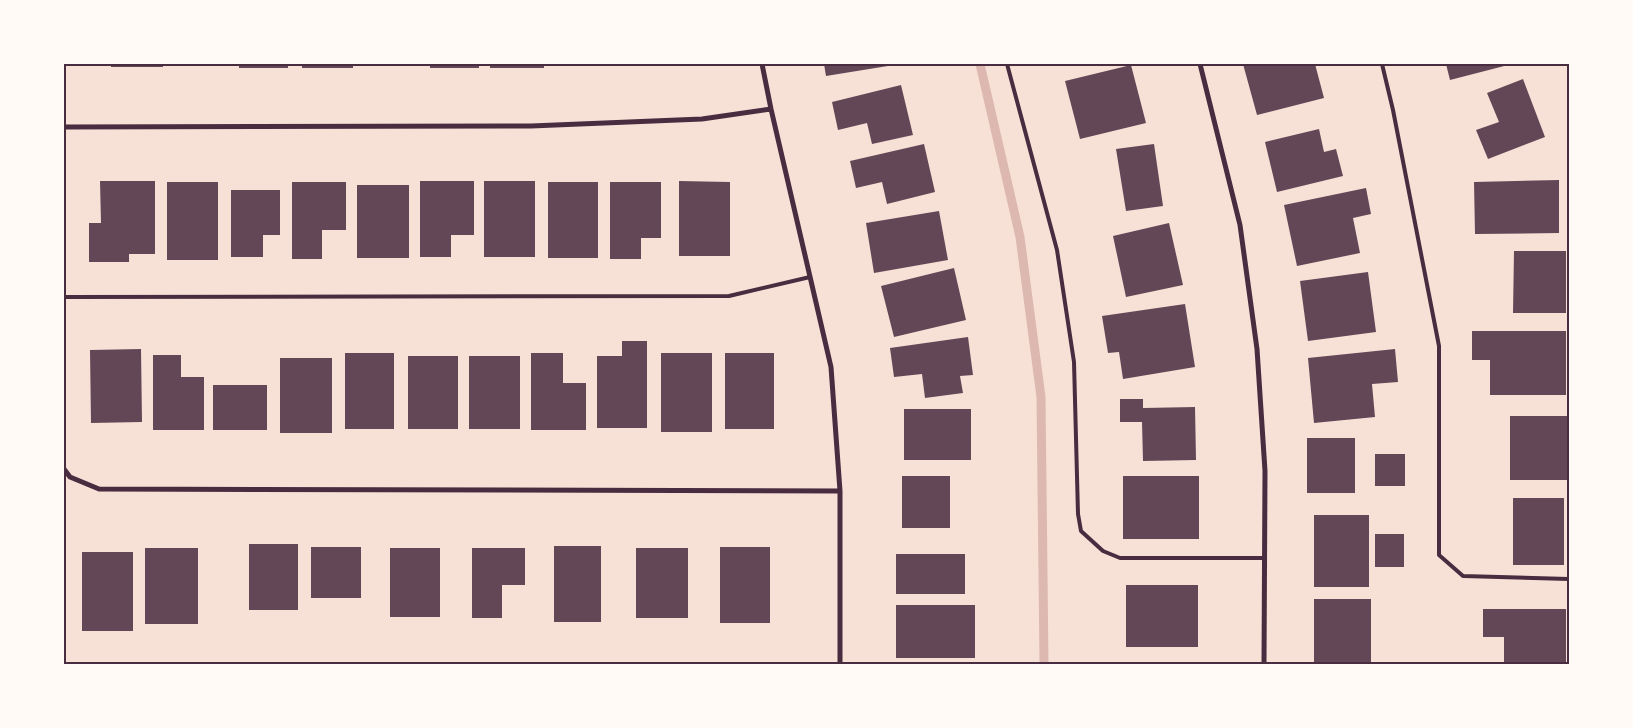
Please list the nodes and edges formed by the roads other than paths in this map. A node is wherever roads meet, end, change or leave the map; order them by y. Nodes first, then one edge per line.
1 (762, 64) edge
2 (1007, 64) edge
3 (1200, 64) edge
4 (1382, 64) edge
5 (771, 109) junction
6 (64, 127) edge
7 (810, 277) junction
8 (64, 297) edge
9 (64, 469) edge
10 (840, 491) junction
11 (1264, 558) junction
12 (1569, 579) edge
13 (840, 664) edge
14 (1264, 664) edge

1 - 5 street
2 - 11 lane
3 - 11 street
4 - 12 lane
5 - 6 street
5 - 7 street
7 - 8 lane
7 - 10 street
9 - 10 street
10 - 13 street
11 - 14 street

